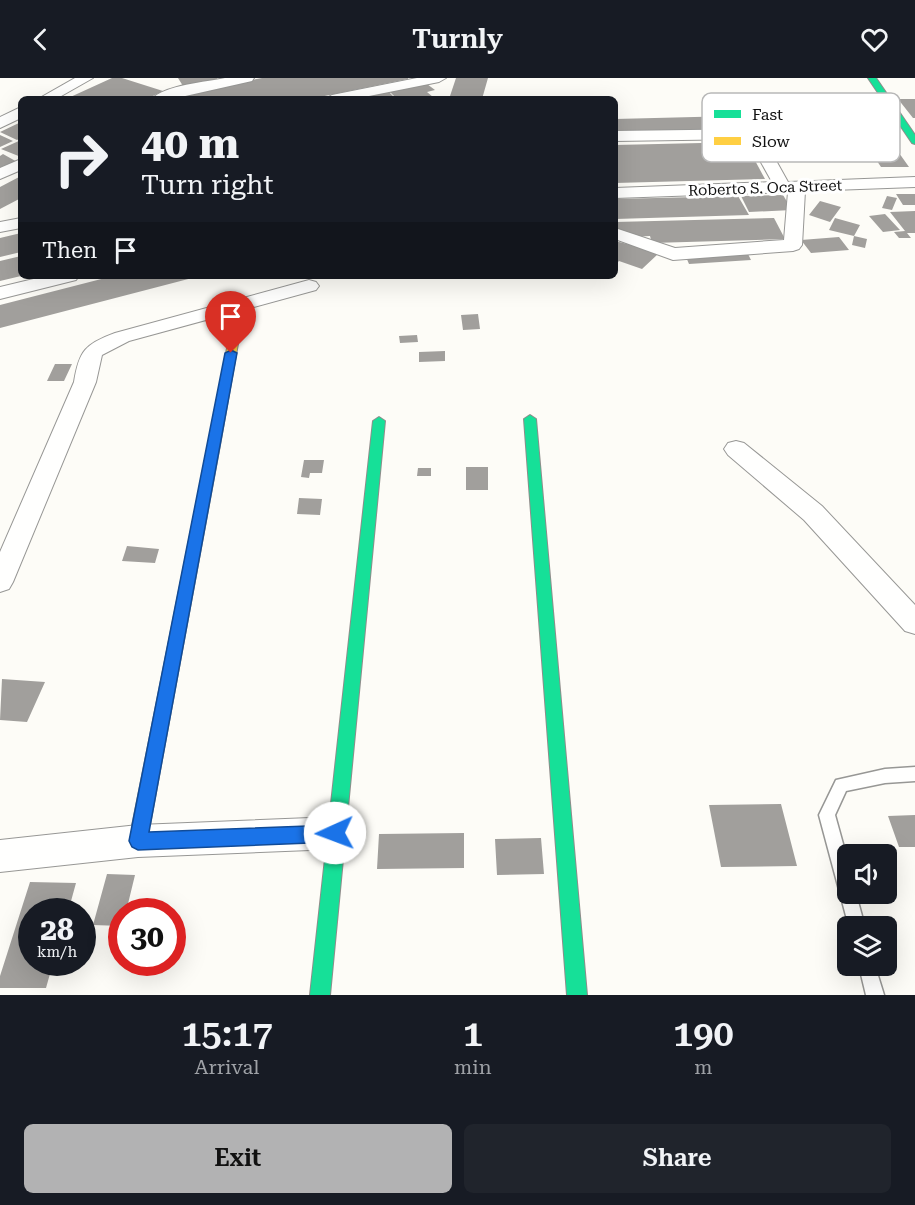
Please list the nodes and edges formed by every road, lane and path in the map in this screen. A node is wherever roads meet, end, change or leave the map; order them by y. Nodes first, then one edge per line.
1 (86, 78) edge
2 (247, 78) edge
3 (872, 78) edge
4 (444, 82) edge
5 (882, 93) edge
6 (51, 96) edge
7 (167, 96) edge
8 (352, 96) edge
9 (0, 106) edge
10 (18, 106) edge
11 (18, 114) edge
12 (900, 119) edge
13 (0, 123) edge
14 (702, 135) edge
15 (618, 136) edge
16 (915, 141) edge
17 (773, 162) edge
18 (18, 165) edge
19 (0, 174) edge
20 (915, 182) edge
21 (790, 187) junction
22 (618, 193) edge
23 (18, 224) edge
24 (0, 228) edge
25 (618, 234) edge
26 (57, 279) edge
27 (309, 286) dead end
28 (0, 293) edge
29 (234, 339) dead end
30 (530, 419) dead end
31 (379, 421) dead end
32 (736, 449) dead end
33 (0, 582) edge
34 (915, 623) edge
35 (915, 774) edge
36 (335, 833) junction
37 (138, 841) junction
38 (837, 852) edge
39 (0, 856) edge
40 (870, 976) edge
41 (320, 995) edge
42 (577, 995) edge
43 (875, 995) edge

1 - 6 street
2 - 7 street
3 - 5 street
4 - 8 street
9 - 10 street
11 - 13 street
12 - 16 street
14 - 15 street
17 - 21 street
18 - 19 street
20 - 21 street, Roberto S. Oca Street
21 - 22 street, Roberto S. Oca Street
21 - 25 street
23 - 24 street
26 - 28 street
27 - 33 street
29 - 37 street
30 - 42 street
31 - 36 street
32 - 34 street
35 - 38 lane
36 - 37 street
36 - 41 street
37 - 39 street
40 - 43 lane

